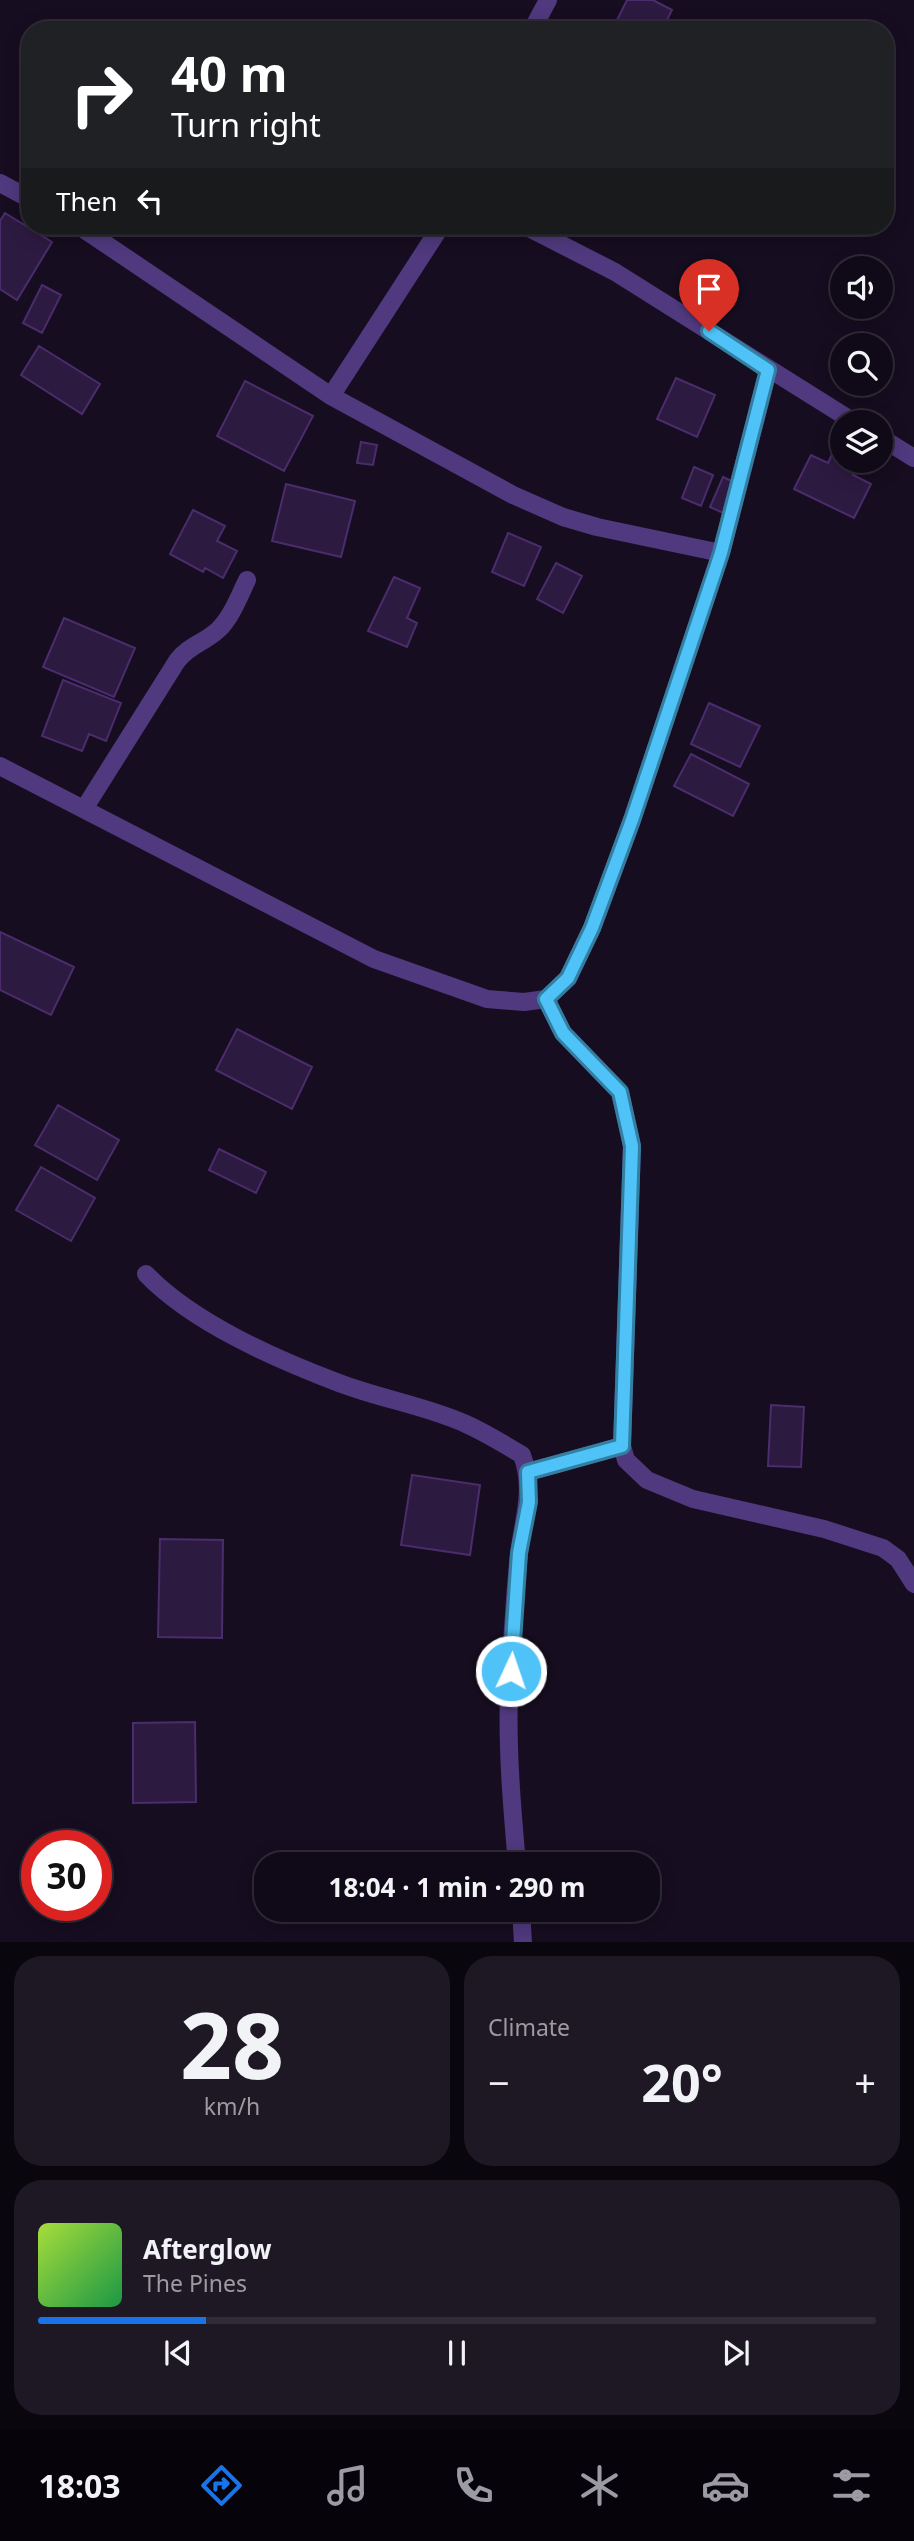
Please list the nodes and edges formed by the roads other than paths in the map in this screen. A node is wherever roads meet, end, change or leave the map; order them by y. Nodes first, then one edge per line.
1 (548, 0) edge
2 (537, 21) edge
3 (0, 183) edge
4 (21, 194) edge
5 (92, 235) edge
6 (435, 235) edge
7 (543, 235) edge
8 (768, 370) junction
9 (331, 396) junction
10 (835, 410) edge
11 (893, 445) edge
12 (914, 458) edge
13 (721, 553) junction
14 (247, 580) dead end
15 (0, 766) edge
16 (84, 809) junction
17 (546, 999) junction
18 (146, 1274) dead end
19 (622, 1446) junction
20 (528, 1472) junction
21 (914, 1584) edge
22 (516, 1852) edge
23 (522, 1922) edge
24 (523, 1942) edge

1 - 2 street
3 - 4 street
5 - 9 street
6 - 9 street
7 - 8 street
8 - 10 street
8 - 13 street
9 - 13 street
11 - 12 street
13 - 17 street
14 - 16 street
15 - 16 street
16 - 17 street
17 - 19 street
18 - 20 street
19 - 20 street
19 - 21 street
20 - 22 street
23 - 24 street

